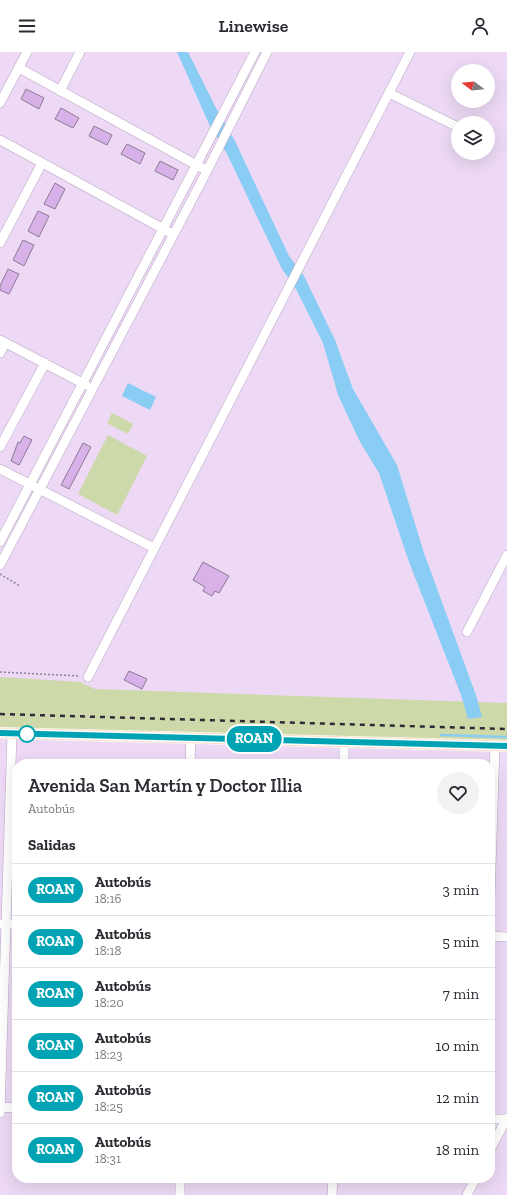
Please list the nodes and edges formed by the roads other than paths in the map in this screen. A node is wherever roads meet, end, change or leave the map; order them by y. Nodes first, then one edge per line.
1 (27, 52) edge
2 (80, 52) edge
3 (255, 52) edge
4 (268, 52) edge
5 (410, 52) edge
6 (19, 68) junction
7 (60, 91) junction
8 (389, 93) junction
9 (0, 104) edge
10 (451, 124) edge
11 (0, 140) edge
12 (42, 162) junction
13 (197, 166) junction
14 (207, 171) junction
15 (164, 229) junction
16 (174, 235) junction
17 (0, 243) edge
18 (3, 341) edge
19 (0, 352) edge
20 (45, 363) junction
21 (82, 382) junction
22 (92, 388) junction
23 (0, 448) edge
24 (0, 469) edge
25 (30, 485) junction
26 (39, 490) junction
27 (0, 542) edge
28 (154, 548) junction
29 (507, 555) edge
30 (0, 564) edge
31 (467, 632) dead end
32 (88, 677) road end
33 (0, 733) edge
34 (12, 733) junction
35 (191, 737) junction
36 (344, 741) junction
37 (496, 746) junction
38 (507, 746) edge
39 (190, 759) edge
40 (344, 759) edge
41 (495, 771) edge
42 (3, 924) edge
43 (495, 936) edge
44 (507, 937) edge
45 (0, 1107) edge
46 (12, 1108) edge
47 (0, 1113) edge
48 (495, 1119) edge
49 (506, 1119) edge
50 (495, 1140) edge
51 (180, 1183) edge
52 (333, 1183) edge
53 (473, 1183) edge
54 (180, 1195) edge
55 (332, 1195) edge
56 (467, 1195) edge

1 - 6 street
2 - 7 street
3 - 13 street
4 - 14 street
5 - 8 street
6 - 7 street
6 - 9 street
7 - 13 street
8 - 10 street
8 - 28 street
11 - 12 street
12 - 15 street
12 - 17 street
13 - 14 street
13 - 15 street
14 - 16 street
15 - 16 street
15 - 21 street
16 - 22 street
18 - 19 street
18 - 20 street
20 - 21 street
20 - 23 street
21 - 22 street
21 - 25 street
22 - 26 street
24 - 25 street
25 - 26 street
25 - 27 street
26 - 28 street
26 - 30 street
28 - 32 street
29 - 31 street
33 - 34 main road
34 - 35 main road
34 - 42 street
35 - 36 main road
35 - 39 street
36 - 37 main road
36 - 40 street
37 - 38 main road
37 - 41 street
42 - 45 street
43 - 44 street
45 - 46 street
45 - 47 street
48 - 49 street
49 - 50 street
51 - 54 street
52 - 55 street
53 - 56 street

